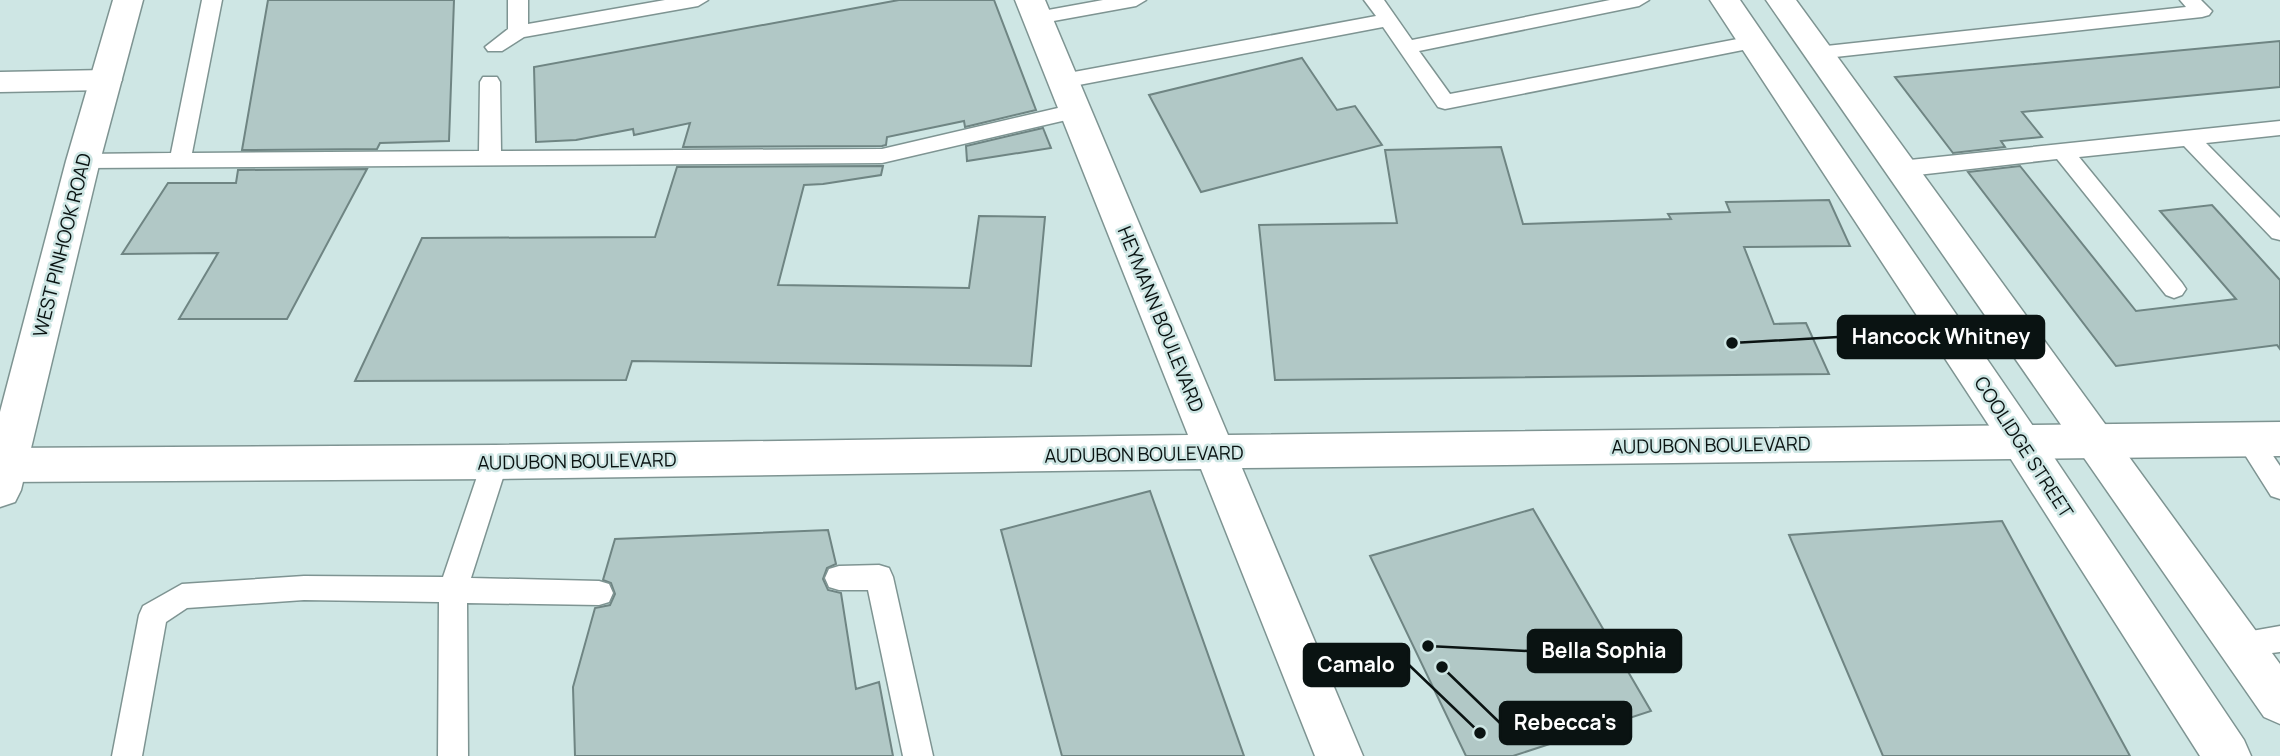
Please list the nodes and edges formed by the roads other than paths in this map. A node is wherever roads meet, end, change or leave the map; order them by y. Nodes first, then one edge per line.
1 (128, 0) edge
2 (212, 0) edge
3 (518, 0) edge
4 (698, 0) edge
5 (1136, 0) edge
6 (1374, 0) edge
7 (1639, 0) edge
8 (1725, 0) edge
9 (1781, 0) edge
10 (2190, 0) edge
11 (1107, 3) edge
12 (1034, 9) edge
13 (1388, 20) junction
14 (518, 32) junction
15 (1753, 42) junction
16 (495, 47) dead end
17 (1406, 47) junction
18 (1817, 53) junction
19 (106, 80) junction
20 (490, 82) dead end
21 (1, 83) edge
22 (1069, 96) junction
23 (2280, 128) edge
24 (2189, 138) junction
25 (2063, 152) junction
26 (490, 159) junction
27 (180, 160) junction
28 (83, 161) junction
29 (1900, 169) junction
30 (2280, 232) edge
31 (2174, 289) dead end
32 (2264, 439) edge
33 (2094, 440) junction
34 (2021, 442) junction
35 (1216, 453) junction
36 (495, 462) junction
37 (3, 473) edge
38 (2280, 488) edge
39 (839, 578) dead end
40 (453, 590) junction
41 (599, 593) dead end
42 (2280, 639) edge
43 (2239, 644) junction
44 (2280, 702) edge
45 (127, 756) edge
46 (453, 756) edge
47 (918, 756) edge
48 (1339, 756) edge
49 (2227, 756) edge

1 - 19 street, WEST PINHOOK ROAD
2 - 27 lane
3 - 14 lane
4 - 14 lane
5 - 11 lane
6 - 13 lane
7 - 17 lane
8 - 15 street, COOLIDGE STREET
9 - 18 street
10 - 18 lane
11 - 12 lane
12 - 22 street, HEYMANN BOULEVARD
13 - 17 lane
13 - 22 lane
14 - 16 lane
15 - 17 lane
15 - 34 street, COOLIDGE STREET
18 - 29 street
19 - 21 street
19 - 28 street, WEST PINHOOK ROAD
20 - 26 lane
22 - 26 lane
22 - 35 street, HEYMANN BOULEVARD
23 - 24 lane
24 - 25 lane
24 - 30 lane
25 - 29 lane
25 - 31 lane
26 - 27 lane
27 - 28 lane
28 - 37 street, WEST PINHOOK ROAD
29 - 33 street
32 - 33 street, AUDUBON BOULEVARD
32 - 38 lane
33 - 34 street, AUDUBON BOULEVARD
33 - 43 street
34 - 35 street, AUDUBON BOULEVARD
34 - 49 street, COOLIDGE STREET
35 - 36 street, AUDUBON BOULEVARD
35 - 48 street, HEYMANN BOULEVARD
36 - 37 street, AUDUBON BOULEVARD
36 - 40 lane
39 - 47 lane
40 - 41 lane
40 - 45 lane
40 - 46 lane
42 - 43 lane
43 - 44 street

